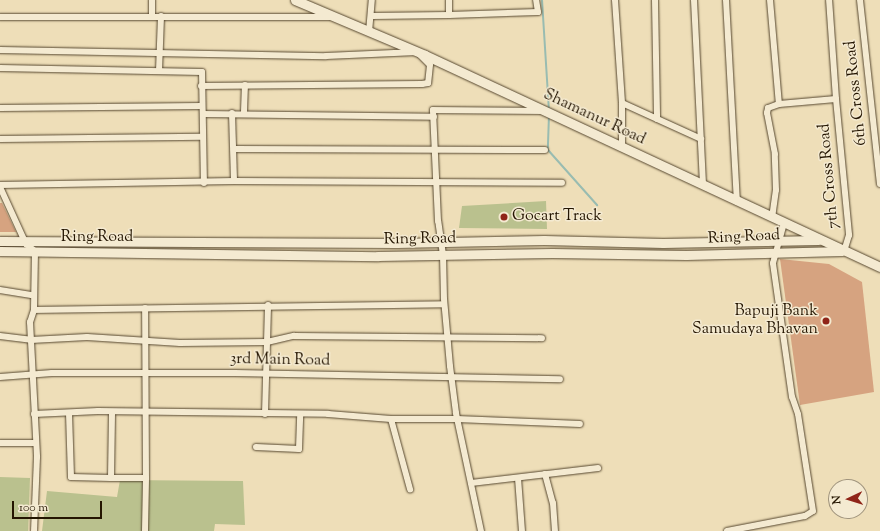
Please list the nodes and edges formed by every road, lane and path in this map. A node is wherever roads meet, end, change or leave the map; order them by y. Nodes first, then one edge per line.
1 (152, 0) edge
2 (294, 0) edge
3 (372, 0) edge
4 (449, 0) edge
5 (536, 0) edge
6 (615, 0) edge
7 (655, 0) edge
8 (694, 0) edge
9 (726, 0) edge
10 (770, 0) edge
11 (829, 0) edge
12 (860, 0) edge
13 (307, 3) edge
14 (449, 15) junction
15 (152, 16) junction
16 (161, 16) junction
17 (372, 16) junction
18 (0, 17) edge
19 (334, 17) junction
20 (369, 32) junction
21 (0, 50) edge
22 (160, 52) junction
23 (417, 52) junction
24 (0, 68) edge
25 (159, 71) junction
26 (245, 84) junction
27 (201, 86) junction
28 (836, 99) junction
29 (622, 103) junction
30 (779, 104) junction
31 (202, 106) junction
32 (0, 108) edge
33 (244, 112) junction
34 (232, 113) junction
35 (546, 113) junction
36 (203, 114) junction
37 (434, 117) junction
38 (657, 119) junction
39 (203, 137) junction
40 (0, 139) edge
41 (701, 139) junction
42 (622, 148) junction
43 (234, 149) junction
44 (436, 150) junction
45 (545, 150) dead end
46 (234, 181) junction
47 (437, 182) junction
48 (204, 183) junction
49 (562, 183) dead end
50 (880, 184) edge
51 (703, 185) junction
52 (0, 186) edge
53 (737, 202) junction
54 (772, 218) junction
55 (784, 223) junction
56 (779, 239) junction
57 (803, 239) junction
58 (25, 240) junction
59 (818, 240) junction
60 (0, 241) edge
61 (442, 242) junction
62 (832, 250) junction
63 (0, 251) edge
64 (35, 251) junction
65 (776, 251) junction
66 (843, 251) junction
67 (443, 255) junction
68 (880, 267) edge
69 (880, 274) edge
70 (0, 290) edge
71 (33, 296) junction
72 (444, 304) junction
73 (268, 305) junction
74 (145, 308) junction
75 (34, 310) junction
76 (0, 336) edge
77 (447, 336) junction
78 (542, 338) dead end
79 (31, 340) junction
80 (145, 342) junction
81 (267, 342) junction
82 (146, 374) junction
83 (266, 374) junction
84 (451, 375) junction
85 (32, 376) junction
86 (0, 377) edge
87 (560, 379) dead end
88 (112, 412) junction
89 (69, 413) junction
90 (146, 413) junction
91 (34, 414) junction
92 (265, 414) junction
93 (300, 414) junction
94 (391, 419) junction
95 (457, 419) junction
96 (580, 424) dead end
97 (0, 443) edge
98 (36, 444) junction
99 (256, 447) dead end
100 (598, 468) dead end
101 (545, 474) junction
102 (111, 478) junction
103 (146, 478) junction
104 (518, 478) junction
105 (471, 483) junction
106 (410, 489) dead end
107 (34, 531) edge
108 (145, 531) edge
109 (481, 531) edge
110 (522, 531) edge
111 (555, 531) edge
112 (727, 531) edge

1 - 15 street
2 - 13 main road, Shamanur Road
3 - 17 street
4 - 14 street
5 - 14 street
6 - 29 street
7 - 38 street
8 - 41 street
9 - 53 street
10 - 30 street
11 - 28 street, 7th Cross Road
12 - 50 street, 6th Cross Road
13 - 19 main road, Shamanur Road
14 - 17 street
15 - 16 street
15 - 18 street
16 - 19 street
16 - 22 street
17 - 20 street
19 - 20 main road, Shamanur Road
20 - 23 main road, Shamanur Road
21 - 22 street
22 - 23 street
22 - 25 street
23 - 26 street
23 - 35 main road, Shamanur Road
24 - 25 street
25 - 27 street
26 - 27 street
26 - 33 street
27 - 31 street
28 - 30 street
28 - 66 street, 7th Cross Road
29 - 38 street
29 - 42 street
30 - 54 street
31 - 32 street
31 - 36 street
33 - 34 street
33 - 37 street
34 - 36 street
34 - 43 street
35 - 37 street
35 - 42 main road, Shamanur Road
36 - 39 street
37 - 44 street
38 - 41 street
39 - 40 street
39 - 48 street
41 - 51 street
42 - 51 main road, Shamanur Road
43 - 44 street
43 - 46 street
44 - 45 street
44 - 47 street
46 - 47 street
46 - 48 street
47 - 49 street
47 - 61 street
48 - 52 street
51 - 53 main road, Shamanur Road
52 - 58 street
53 - 54 main road, Shamanur Road
54 - 55 main road, Shamanur Road
55 - 56 street
55 - 59 main road, Shamanur Road
56 - 57 main road, Ring Road
56 - 61 main road, Ring Road
56 - 65 street
57 - 59 main road, Ring Road
57 - 62 main road
58 - 60 main road, Ring Road
58 - 61 main road, Ring Road
58 - 64 street
59 - 66 main road, Shamanur Road
61 - 67 street
62 - 65 main road, Ring Road
62 - 66 main road, Ring Road
62 - 69 main road
63 - 64 main road, Ring Road
64 - 67 main road, Ring Road
64 - 71 street
65 - 67 main road, Ring Road
65 - 112 street
66 - 68 main road, Shamanur Road
67 - 72 street
70 - 71 street
71 - 75 street
72 - 73 street
72 - 77 street
73 - 74 street
73 - 81 street
74 - 75 street
74 - 80 street
75 - 79 street
76 - 79 street
77 - 78 street
77 - 81 street
77 - 84 street
79 - 80 street
79 - 85 street
80 - 81 street
80 - 82 street
81 - 83 street
82 - 83 street, 3rd Main Road
82 - 85 street, 3rd Main Road
82 - 90 street
83 - 84 street, 3rd Main Road
83 - 92 street
84 - 87 street, 3rd Main Road
84 - 95 street
85 - 86 street, 3rd Main Road
85 - 91 street
88 - 89 street
88 - 90 street
88 - 102 street
89 - 91 street
89 - 102 street
90 - 92 street
90 - 103 street
91 - 98 street
92 - 93 street
93 - 94 street
93 - 99 street
94 - 95 street
94 - 106 street
95 - 96 street
95 - 105 street
97 - 98 street
98 - 107 street
100 - 101 street
101 - 104 street
101 - 111 street
102 - 103 street
103 - 108 street
104 - 105 street
104 - 110 street
105 - 109 street

